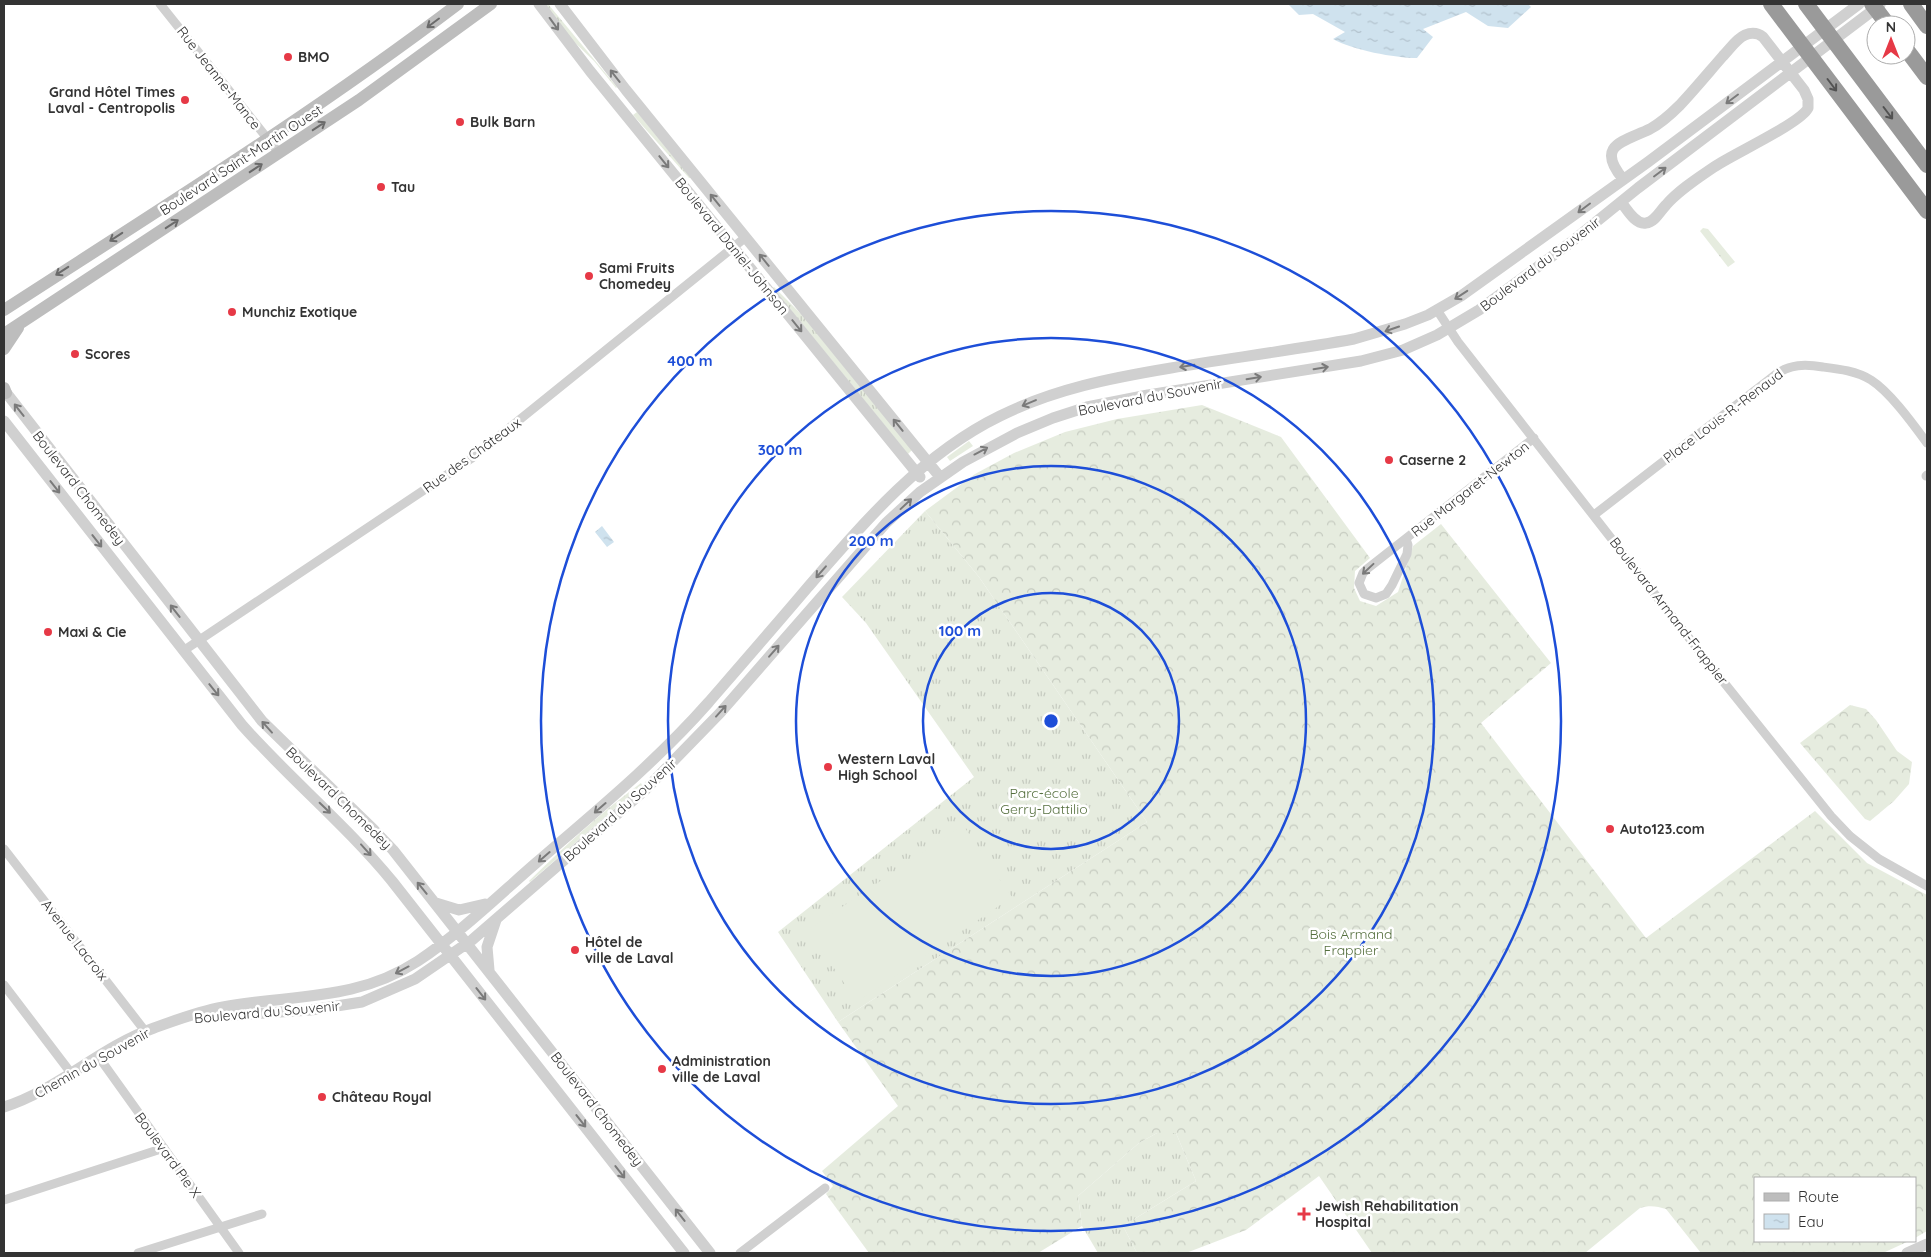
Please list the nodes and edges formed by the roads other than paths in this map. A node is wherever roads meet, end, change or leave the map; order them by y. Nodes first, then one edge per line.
1 (160, 4) edge
2 (458, 4) edge
3 (491, 4) edge
4 (539, 4) edge
5 (560, 4) edge
6 (1771, 4) edge
7 (1806, 4) edge
8 (1859, 4) edge
9 (1872, 4) edge
10 (1881, 4) edge
11 (1911, 4) edge
12 (1880, 15) edge
13 (1927, 26) edge
14 (1916, 62) edge
15 (1927, 77) edge
16 (267, 138) junction
17 (278, 153) junction
18 (1927, 165) edge
19 (1623, 179) junction
20 (1621, 202) junction
21 (1927, 211) edge
22 (746, 237) junction
23 (733, 248) junction
24 (4, 310) edge
25 (1437, 310) junction
26 (21, 324) junction
27 (1448, 329) junction
28 (4, 334) edge
29 (4, 349) edge
30 (4, 390) edge
31 (4, 421) edge
32 (1534, 438) junction
33 (1927, 443) edge
34 (928, 463) junction
35 (916, 473) junction
36 (940, 477) junction
37 (927, 486) junction
38 (1594, 515) junction
39 (1406, 539) junction
40 (198, 640) junction
41 (183, 651) junction
42 (4, 849) edge
43 (1927, 886) edge
44 (492, 901) junction
45 (434, 902) junction
46 (497, 919) junction
47 (457, 931) junction
48 (442, 943) junction
49 (467, 943) junction
50 (451, 955) junction
51 (490, 972) junction
52 (4, 985) edge
53 (180, 1020) junction
54 (145, 1031) junction
55 (98, 1056) junction
56 (71, 1073) junction
57 (4, 1107) edge
58 (164, 1148) junction
59 (824, 1188) dead end
60 (4, 1200) edge
61 (262, 1214) dead end
62 (220, 1227) junction
63 (1927, 1244) edge
64 (138, 1253) edge
65 (239, 1253) edge
66 (684, 1253) edge
67 (710, 1253) edge
68 (740, 1253) edge
69 (1907, 1253) edge

1 - 16 street, Rue Jeanne-Mance
2 -> 16 main road, Boulevard Saint-Martin Ouest
17 -> 3 main road, Boulevard Saint-Martin Ouest
4 -> 23 street, Boulevard Daniel-Johnson
22 -> 5 street, Boulevard Daniel-Johnson
6 -> 21 highway
7 -> 18 highway
8 -> 19 street, Boulevard du Souvenir
9 - 12 highway
20 -> 10 street, Boulevard du Souvenir
11 - 13 highway
14 - 15 highway
16 - 17 street, Rue Jeanne-Mance
16 -> 24 main road, Boulevard Saint-Martin Ouest
26 -> 17 main road, Boulevard Saint-Martin Ouest
19 - 20 street
19 -> 25 street, Boulevard du Souvenir
20 - 27 street, Boulevard du Souvenir
22 - 23 street, Rue des Châteaux
34 -> 22 street, Boulevard Daniel-Johnson
23 -> 35 street, Boulevard Daniel-Johnson
23 - 40 street, Rue des Châteaux
25 - 27 street, Boulevard Armand-Frappier
25 -> 34 street, Boulevard du Souvenir
26 - 28 main road, Boulevard Saint-Martin Ouest
26 - 29 main road
27 - 32 street, Boulevard Armand-Frappier
36 -> 27 street, Boulevard du Souvenir
40 -> 30 street, Boulevard Chomedey
31 -> 41 street, Boulevard Chomedey
32 - 38 street, Boulevard Armand-Frappier
32 - 39 street, Rue Margaret-Newton
33 - 38 street, Place Louis-R.-Renaud
34 - 35 street, Boulevard du Souvenir
34 - 36 street, Boulevard Daniel-Johnson
35 - 37 street, Boulevard Daniel-Johnson
35 -> 44 street, Boulevard du Souvenir
36 - 37 street, Boulevard du Souvenir
46 -> 37 street, Boulevard du Souvenir
38 - 43 street, Boulevard Armand-Frappier
39 -> 39 street, Rue Margaret-Newton
40 - 41 street, Rue des Châteaux
45 -> 40 street, Boulevard Chomedey
41 -> 48 street, Boulevard Chomedey
42 - 54 street, Avenue Lacroix
44 - 45 street
44 - 47 street, Boulevard du Souvenir
45 - 47 street, Boulevard Chomedey
46 - 49 street, Boulevard du Souvenir
46 - 51 street
47 - 48 street, Boulevard du Souvenir
47 - 49 street, Boulevard Chomedey
48 - 50 street, Boulevard Chomedey
48 -> 53 street, Boulevard du Souvenir
49 - 50 street, Boulevard du Souvenir
49 - 51 street, Boulevard Chomedey
50 - 53 street, Boulevard du Souvenir
50 -> 66 street, Boulevard Chomedey
67 -> 51 street, Boulevard Chomedey
52 - 56 street
53 - 54 street, Chemin du Souvenir
54 - 55 street, Chemin du Souvenir
55 - 56 street, Chemin du Souvenir
55 - 58 street, Boulevard Pie X
56 - 57 street, Chemin du Souvenir
58 - 60 street
58 - 62 street, Boulevard Pie X
59 - 68 street
61 - 62 street
62 - 64 street
62 - 65 street, Boulevard Pie X
63 - 69 street

